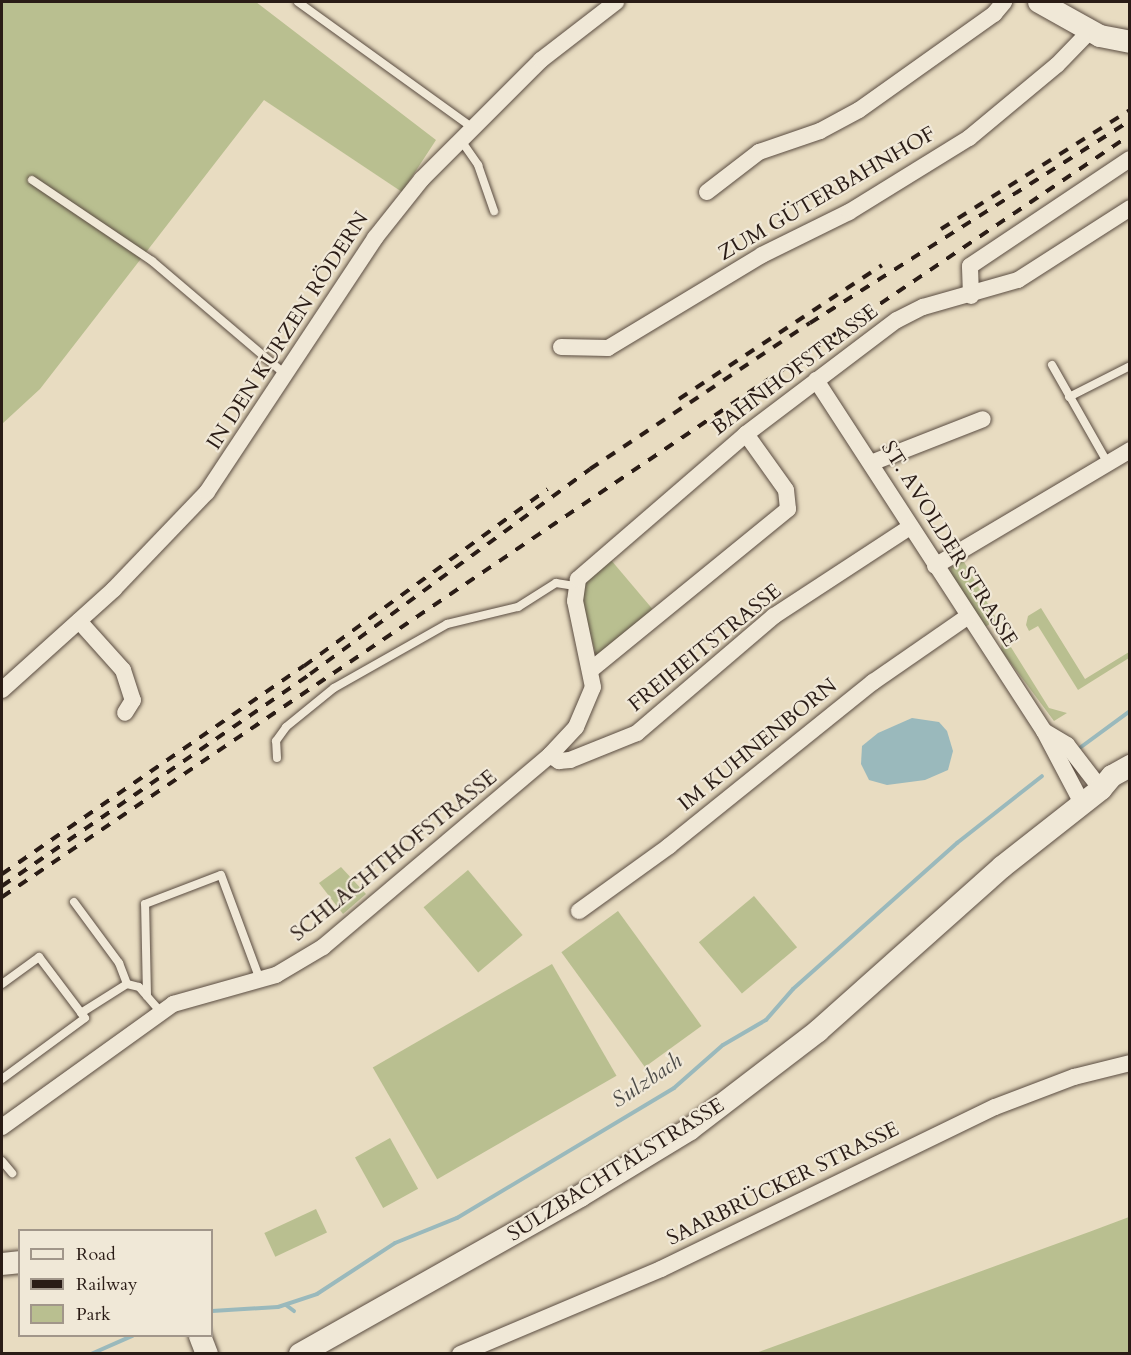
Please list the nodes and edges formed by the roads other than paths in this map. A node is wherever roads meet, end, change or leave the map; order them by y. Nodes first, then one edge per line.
1 (298, 2) edge
2 (616, 2) edge
3 (1004, 2) edge
4 (1039, 2) edge
5 (1090, 31) junction
6 (1130, 42) edge
7 (465, 133) junction
8 (1130, 159) edge
9 (32, 180) dead end
10 (706, 192) dead end
11 (1130, 208) edge
12 (494, 211) dead end
13 (971, 297) junction
14 (561, 347) dead end
15 (1052, 365) dead end
16 (1130, 366) edge
17 (286, 376) junction
18 (816, 380) junction
19 (1069, 398) junction
20 (983, 419) dead end
21 (746, 434) junction
22 (1130, 450) edge
23 (1107, 462) junction
24 (872, 463) junction
25 (910, 527) junction
26 (934, 566) junction
27 (576, 583) junction
28 (967, 616) junction
29 (79, 621) junction
30 (592, 669) junction
31 (2, 690) edge
32 (125, 712) dead end
33 (1044, 731) junction
34 (550, 755) junction
35 (277, 758) dead end
36 (1120, 780) edge
37 (1082, 803) junction
38 (74, 902) dead end
39 (579, 911) dead end
40 (260, 980) junction
41 (2, 984) edge
42 (127, 984) junction
43 (147, 996) junction
44 (161, 1012) junction
45 (81, 1013) junction
46 (1130, 1063) edge
47 (2, 1079) edge
48 (2, 1127) edge
49 (2, 1161) edge
50 (12, 1173) dead end
51 (18, 1262) edge
52 (2, 1264) edge
53 (201, 1337) edge
54 (207, 1353) edge
55 (300, 1353) edge
56 (460, 1353) edge

1 - 7 lane
2 - 7 street, IN DEN KURZEN RÖDERN
3 - 10 street
4 - 5 main road
5 - 6 main road
5 - 14 street, ZUM GÜTERBAHNHOF
7 - 12 lane
7 - 17 street, IN DEN KURZEN RÖDERN
8 - 13 street
9 - 17 lane
11 - 13 street, BAHNHOFSTRASSE
13 - 18 street, BAHNHOFSTRASSE
15 - 19 lane
16 - 19 lane
17 - 29 street, IN DEN KURZEN RÖDERN
18 - 21 street, BAHNHOFSTRASSE
18 - 24 street, ST. AVOLDER STRASSE
19 - 23 lane
20 - 24 street
21 - 27 street, BAHNHOFSTRASSE
21 - 30 street
22 - 23 street
23 - 26 street
24 - 25 street, ST. AVOLDER STRASSE
25 - 26 street, ST. AVOLDER STRASSE
25 - 34 street, FREIHEITSTRASSE
26 - 28 street, ST. AVOLDER STRASSE
27 - 30 street, SCHLACHTHOFSTRASSE
27 - 35 lane
28 - 33 street, ST. AVOLDER STRASSE
28 - 39 street, IM KUHNENBORN
29 - 31 street, IN DEN KURZEN RÖDERN
29 - 32 street
30 - 34 street, SCHLACHTHOFSTRASSE
33 - 36 street, ST. AVOLDER STRASSE
33 - 37 street, ST. AVOLDER STRASSE
34 - 40 street, SCHLACHTHOFSTRASSE
36 - 37 main road, SULZBACHTALSTRASSE
37 - 55 main road, SULZBACHTALSTRASSE
38 - 42 lane
40 - 43 lane
40 - 44 street, SCHLACHTHOFSTRASSE
41 - 45 lane
42 - 43 lane
42 - 45 lane
43 - 44 lane
44 - 48 street, SCHLACHTHOFSTRASSE
45 - 47 lane
46 - 56 street, SAARBRÜCKER STRASSE
49 - 50 lane
51 - 52 main road
53 - 54 main road

